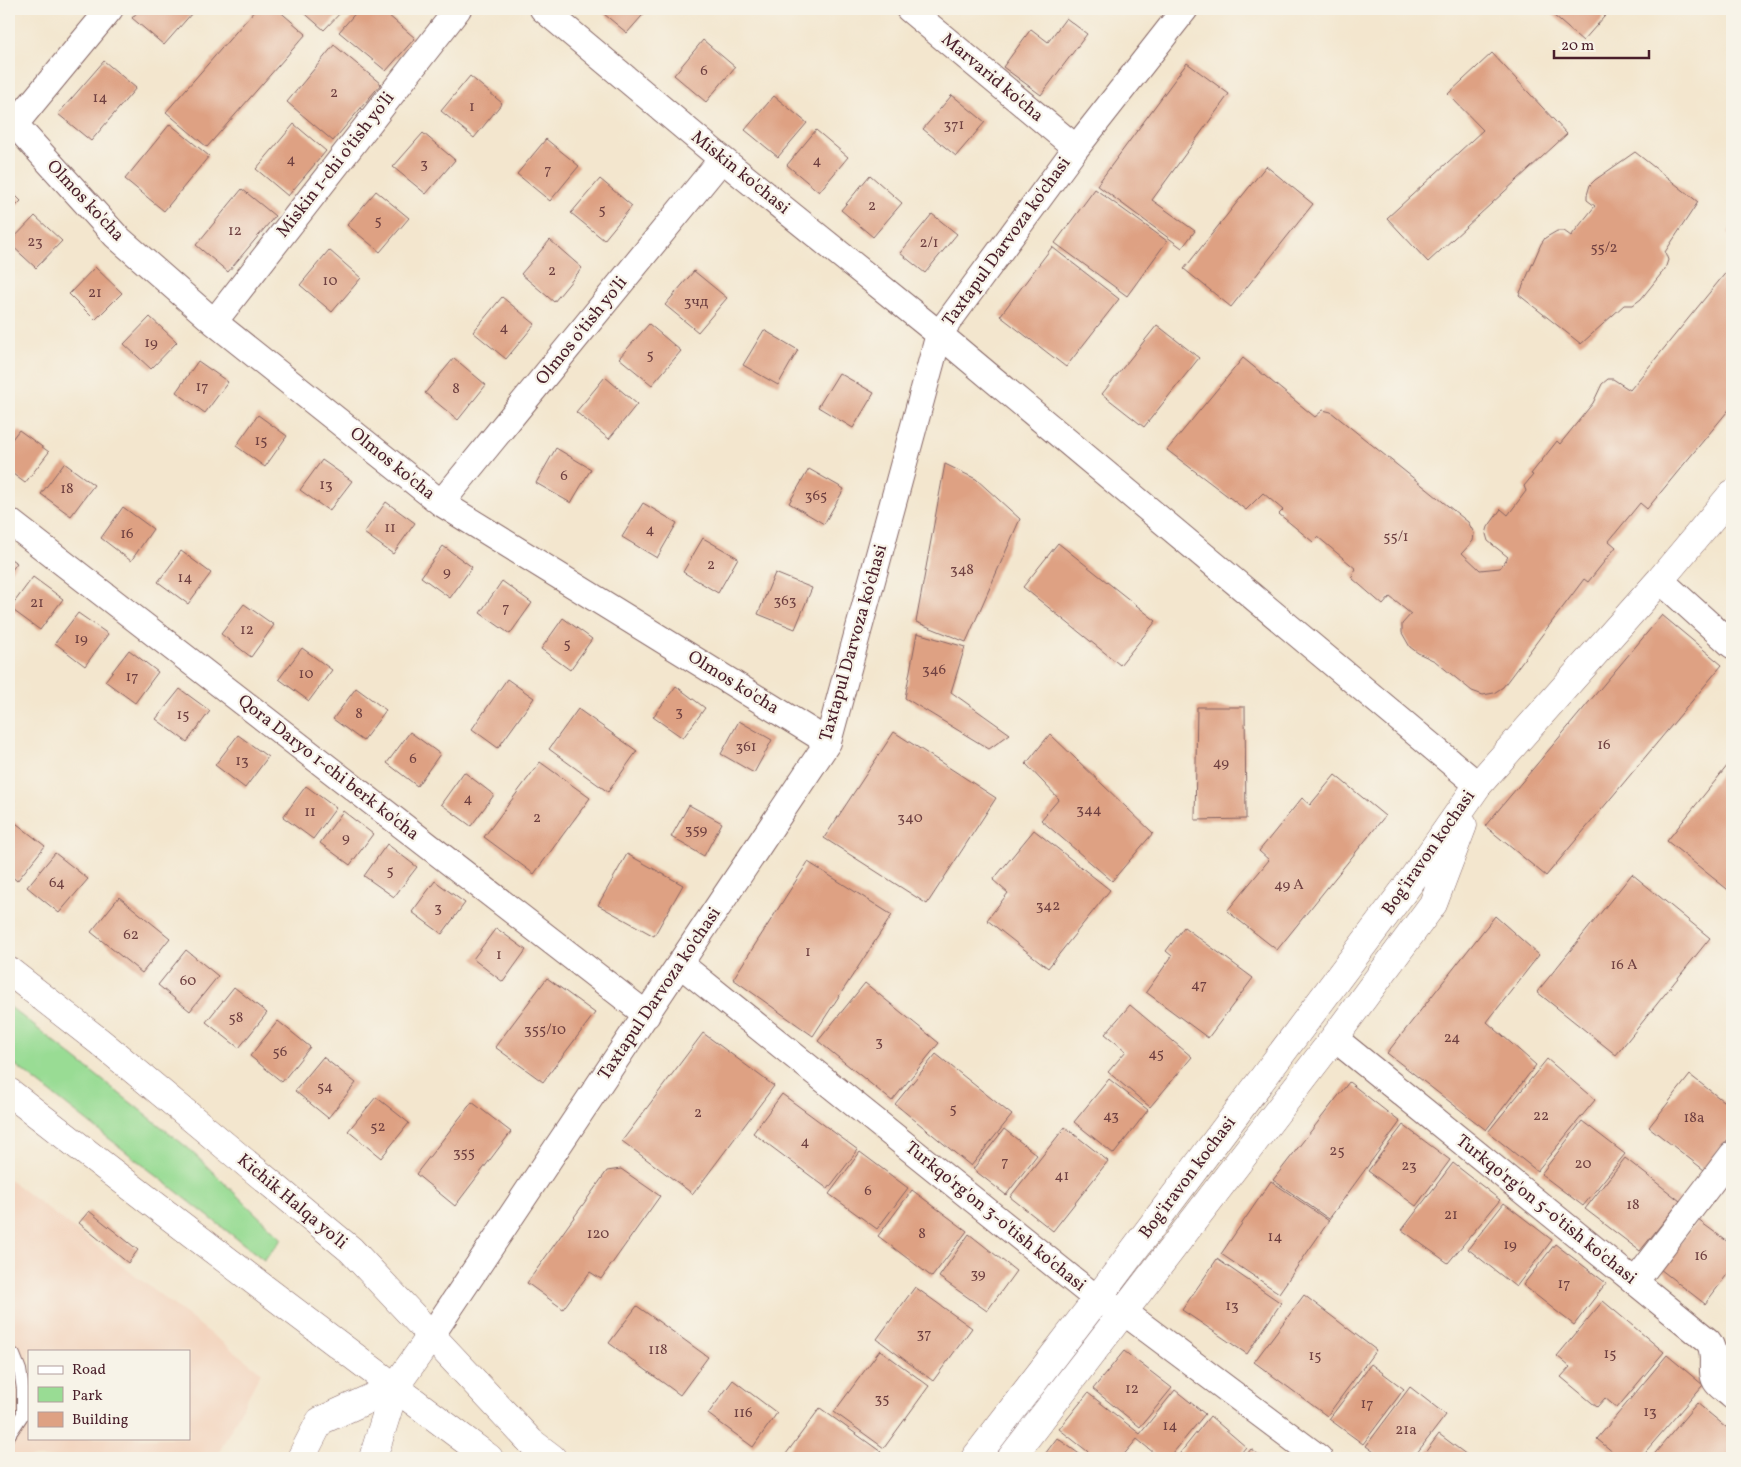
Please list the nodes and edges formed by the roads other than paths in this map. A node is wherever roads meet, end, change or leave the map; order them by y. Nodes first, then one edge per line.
1 (110, 9) edge
2 (458, 9) edge
3 (543, 9) edge
4 (909, 9) edge
5 (1185, 9) edge
6 (12, 121) edge
7 (1076, 148) junction
8 (722, 160) junction
9 (214, 322) junction
10 (939, 334) junction
11 (1732, 494) edge
12 (441, 503) junction
13 (9, 521) edge
14 (1660, 580) junction
15 (1732, 645) edge
16 (828, 742) junction
17 (1478, 785) junction
18 (680, 964) junction
19 (9, 971) edge
20 (647, 1014) junction
21 (1334, 1038) junction
22 (9, 1092) edge
23 (1732, 1155) edge
24 (1634, 1282) junction
25 (1097, 1299) junction
26 (1124, 1312) junction
27 (431, 1336) junction
28 (9, 1351) edge
29 (395, 1387) junction
30 (1732, 1396) edge
31 (9, 1435) edge
32 (301, 1458) edge
33 (373, 1458) edge
34 (489, 1458) edge
35 (552, 1458) edge
36 (974, 1458) edge
37 (1011, 1458) edge
38 (1319, 1458) edge

1 - 6 street
2 - 9 street, Miskin 1-chi o'tish yo'li
3 - 8 street, Miskin ko'chasi
4 - 7 street, Marvarid ko'cha
5 - 7 street, Taxtapul Darvoza ko'chasi
6 - 9 street, Olmos ko'cha
7 - 10 street, Taxtapul Darvoza ko'chasi
8 - 10 street, Miskin ko'chasi
8 - 12 street, Olmos o'tish yo'li
9 - 12 street, Olmos ko'cha
10 - 16 street, Taxtapul Darvoza ko'chasi
10 - 17 street, Miskin ko'chasi
11 - 14 main road
12 - 16 street, Olmos ko'cha
13 - 20 street, Qora Daryo 1-chi berk ko'cha
14 - 15 street
14 - 17 main road
16 - 18 street, Taxtapul Darvoza ko'chasi
17 - 21 main road, Bog'iravon kochasi
17 - 25 main road, Bog'iravon kochasi
18 - 20 street, Taxtapul Darvoza ko'chasi
18 - 25 street, Turkqo'rg'on 3-o'tish ko'chasi
19 - 27 main road, Kichik Halqa yo'li
20 - 27 street, Taxtapul Darvoza ko'chasi
21 - 24 street, Turkqo'rg'on 5-o'tish ko'chasi
21 - 26 main road, Bog'iravon kochasi
22 - 29 main road
23 - 24 street
24 - 30 street, Turkqo'rg'on 5-o'tish ko'chasi
25 - 26 street, Turkqo'rg'on 3-o'tish ko'chasi
25 - 36 main road, Bog'iravon kochasi
26 - 37 main road, Bog'iravon kochasi
26 - 38 street, Turkqo'rg'on 3-o'tish ko'chasi
27 - 29 main road, Taxtapul Darvoza ko'chasi
27 - 35 main road, Kichik Halqa yo'li
28 - 31 lane
29 - 32 main road
29 - 33 main road, Taxtapul Darvoza ko'chasi
29 - 34 main road

